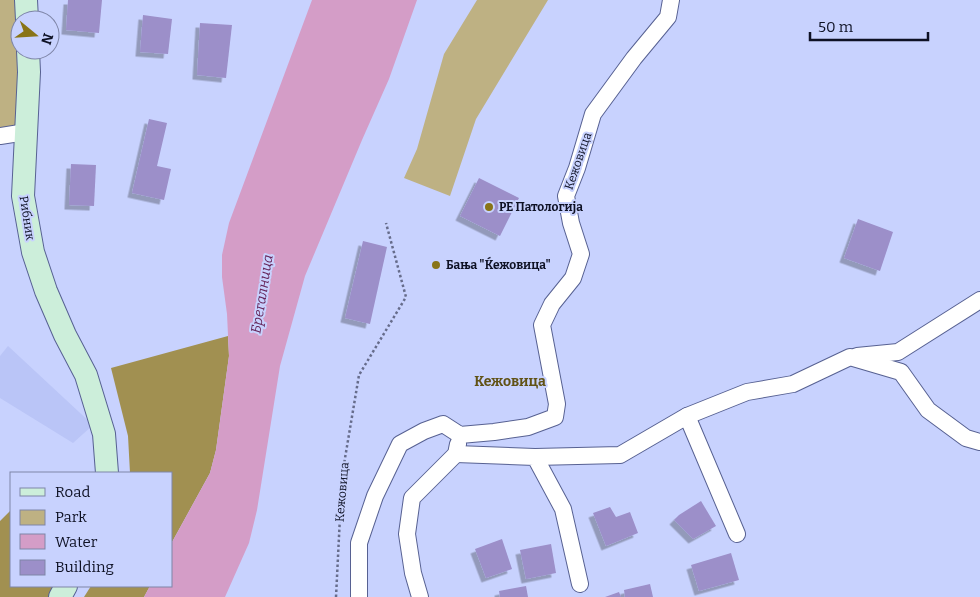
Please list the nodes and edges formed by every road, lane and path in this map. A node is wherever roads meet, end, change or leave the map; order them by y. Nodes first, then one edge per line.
1 (671, 0) edge
2 (28, 60) edge
3 (26, 132) junction
4 (0, 136) edge
5 (386, 223) dead end
6 (980, 300) edge
7 (850, 357) junction
8 (687, 416) junction
9 (460, 435) junction
10 (980, 442) edge
11 (456, 454) junction
12 (535, 457) junction
13 (107, 472) edge
14 (737, 534) dead end
15 (412, 573) junction
16 (580, 584) dead end
17 (336, 597) edge
18 (359, 597) edge
19 (412, 597) edge
20 (420, 597) edge

1 - 9 street, Кежовица
2 - 3 main road, Рибник
3 - 4 street
3 - 13 main road, Рибник
5 - 17 path, Кежовица
6 - 7 street
7 - 8 street
7 - 10 street
8 - 12 street
8 - 14 street
9 - 11 street
9 - 18 street, Кежовица
11 - 12 street
11 - 15 street
12 - 16 street
15 - 19 street
15 - 20 street

